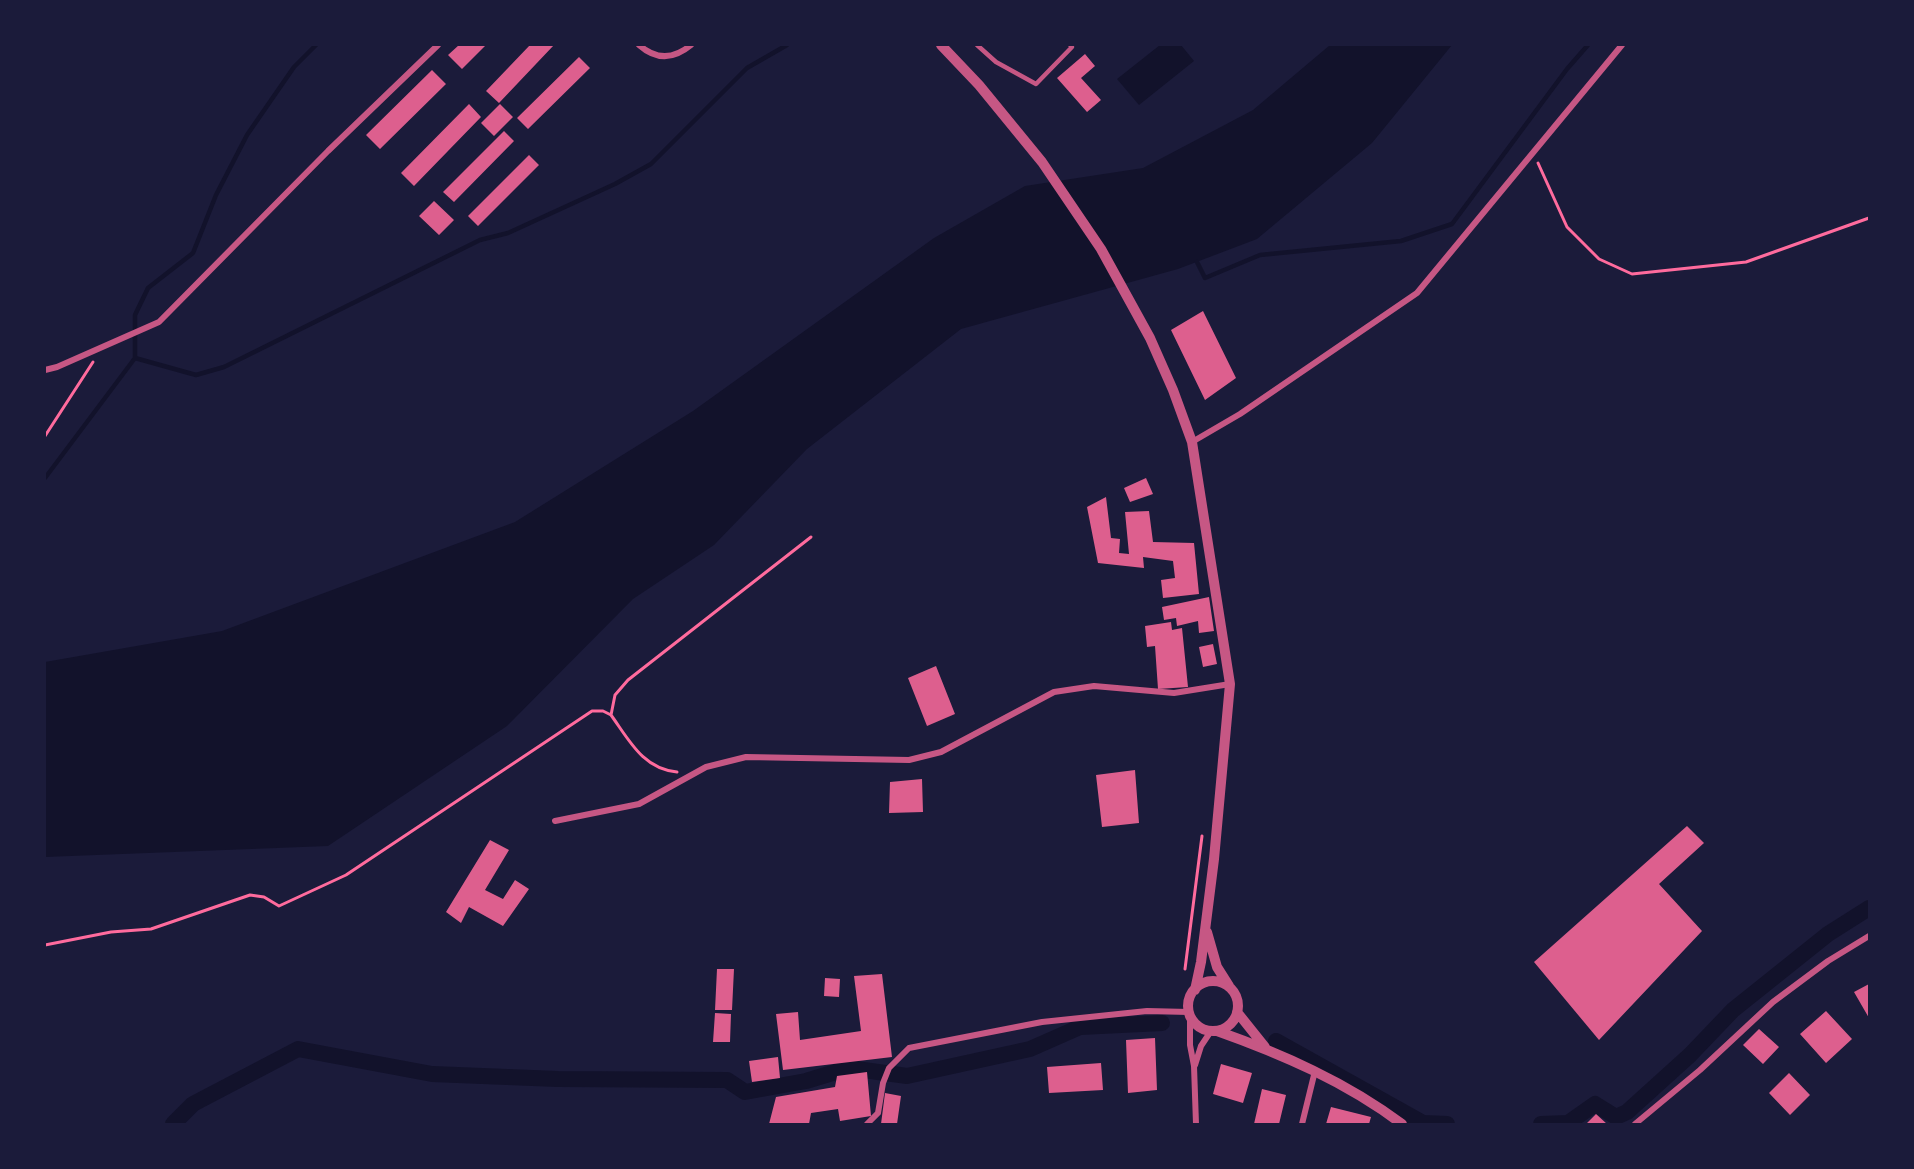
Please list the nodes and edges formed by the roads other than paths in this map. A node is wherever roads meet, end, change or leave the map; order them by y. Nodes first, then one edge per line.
1 (438, 45) edge
2 (639, 45) edge
3 (691, 45) edge
4 (941, 45) edge
5 (977, 45) edge
6 (1070, 45) edge
7 (1622, 45) edge
8 (45, 370) edge
9 (1192, 442) junction
10 (1230, 684) junction
11 (555, 821) dead end
12 (1206, 927) junction
13 (1869, 936) edge
14 (1231, 989) junction
15 (1195, 990) junction
16 (1237, 1012) junction
17 (1190, 1014) junction
18 (1214, 1031) junction
19 (1265, 1047) junction
20 (1194, 1066) junction
21 (1315, 1071) junction
22 (867, 1124) edge
23 (1196, 1124) edge
24 (1302, 1124) edge
25 (1402, 1124) edge
26 (1635, 1124) edge

1 - 8 street
2 - 3 street
4 - 9 street
5 - 6 lane
7 - 9 street
9 - 10 street
10 - 11 street
10 - 12 street
12 - 14 street
12 - 15 street
13 - 26 street
14 - 15 street
14 - 16 street
15 - 17 street
16 - 18 street
16 - 19 street
17 - 18 street
17 - 20 street
17 - 22 street
18 - 19 street
18 - 20 street
19 - 21 street
20 - 23 street
21 - 24 street
21 - 25 street

